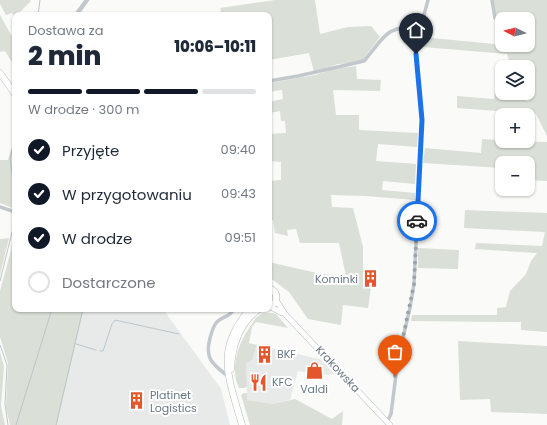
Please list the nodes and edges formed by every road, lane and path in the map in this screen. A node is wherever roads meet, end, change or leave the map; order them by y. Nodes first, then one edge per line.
1 (87, 0) edge
2 (428, 0) edge
3 (492, 0) edge
4 (78, 12) edge
5 (495, 18) dead end
6 (421, 26) junction
7 (0, 73) edge
8 (272, 80) edge
9 (12, 90) edge
10 (0, 207) edge
11 (12, 211) edge
12 (272, 290) edge
13 (276, 300) junction
14 (272, 305) edge
15 (272, 308) edge
16 (231, 312) edge
17 (248, 312) edge
18 (257, 312) edge
19 (285, 314) junction
20 (228, 365) junction
21 (219, 369) junction
22 (230, 379) junction
23 (388, 423) edge
24 (242, 425) edge

1 - 4 street
2 - 6 street
3 - 5 street
6 - 8 street
6 - 23 street
7 - 9 main road
10 - 11 street
12 - 13 main road
13 - 14 main road
13 - 19 main road, Krakowska
15 - 19 main road, Krakowska
16 - 21 street
17 - 20 main road
18 - 22 main road
19 - 23 main road, Krakowska
20 - 21 street
20 - 22 main road
21 - 22 street
22 - 24 main road

